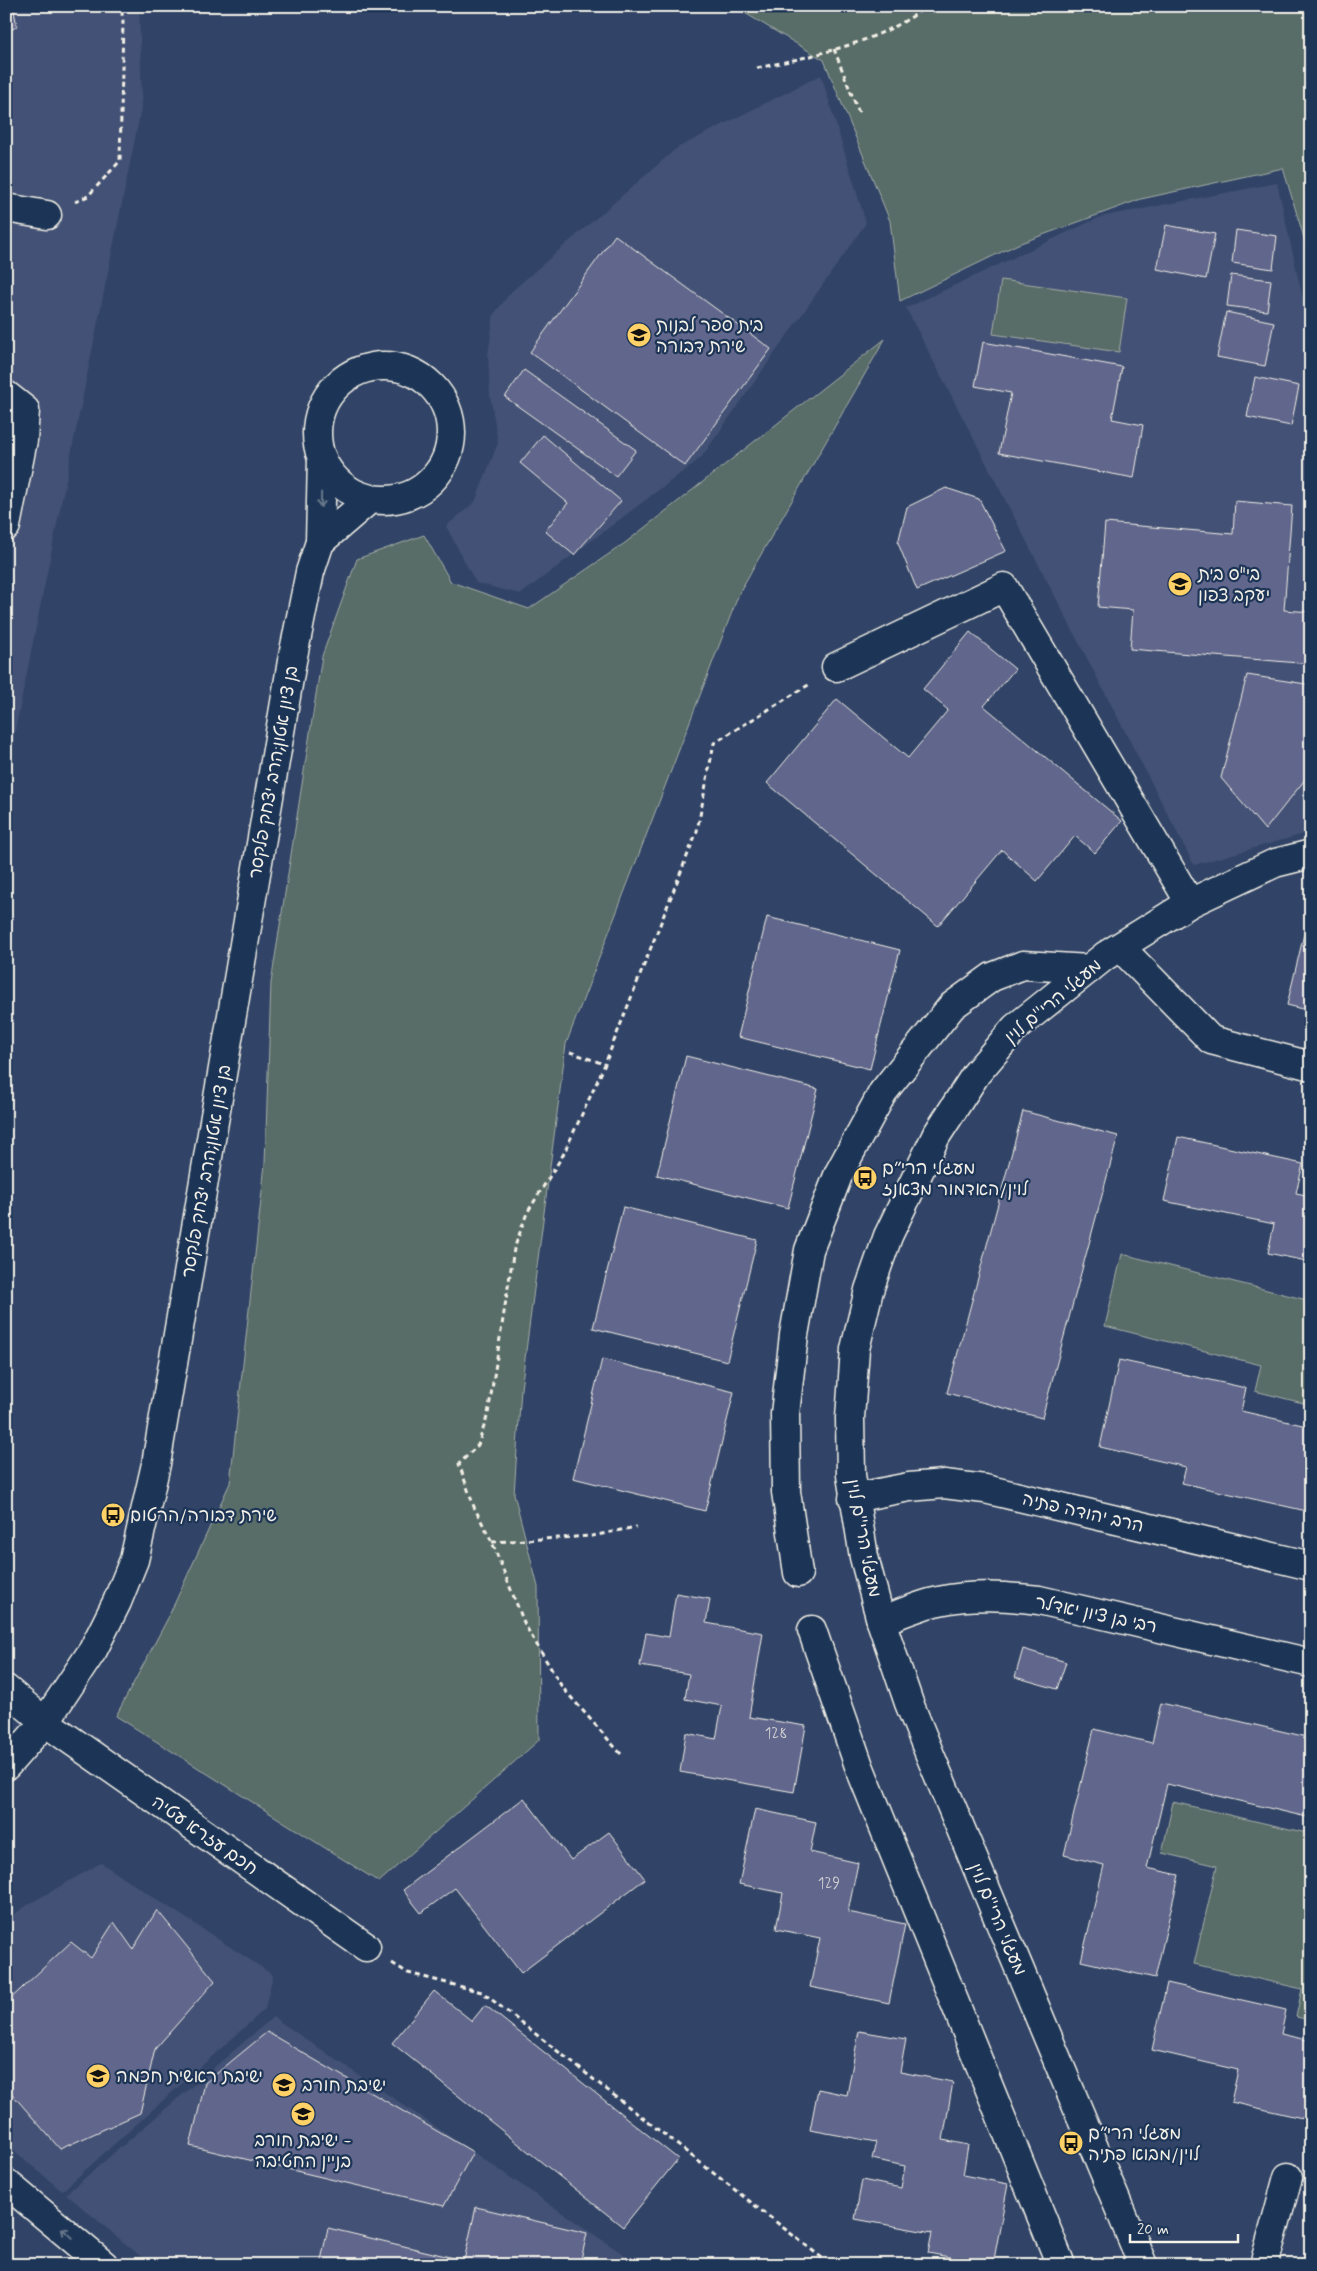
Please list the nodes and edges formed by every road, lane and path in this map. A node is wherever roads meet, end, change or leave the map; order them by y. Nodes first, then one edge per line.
1 (121, 6) edge
2 (926, 6) edge
3 (834, 49) junction
4 (757, 68) dead end
5 (859, 113) dead end
6 (6, 208) edge
7 (47, 215) joint
8 (6, 395) edge
9 (322, 458) junction
10 (370, 499) junction
11 (6, 526) edge
12 (320, 542) junction
13 (836, 668) joint
14 (1311, 854) edge
15 (1190, 903) junction
16 (1120, 947) junction
17 (1088, 969) junction
18 (570, 1052) dead end
19 (604, 1064) junction
20 (1311, 1066) edge
21 (853, 1498) junction
22 (636, 1527) dead end
23 (492, 1542) junction
24 (1311, 1566) edge
25 (798, 1574) dead end
26 (880, 1621) junction
27 (812, 1630) dead end
28 (1311, 1663) edge
29 (6, 1689) edge
30 (6, 1709) edge
31 (45, 1722) junction
32 (622, 1754) dead end
33 (6, 1766) edge
34 (366, 1947) joint
35 (1288, 2177) dead end
36 (6, 2183) edge
37 (104, 2265) edge
38 (831, 2265) edge
39 (1061, 2265) edge
40 (1143, 2265) edge
41 (1264, 2265) edge

1 - 7 path
2 - 3 path
3 - 4 path
3 - 5 path
6 - 7 street
8 - 11 street
9 - 10 street
9 - 10 street
9 -> 12 street, בן ציון אטון;הרב יצחק פלקסר
10 - 12 street
12 - 31 street, בן ציון אטון;הרב יצחק פלקסר
13 - 15 street
13 - 19 path
14 - 15 street, מעגלי הרי''ם לוין
15 - 16 street, מעגלי הרי''ם לוין
16 - 17 street, מעגלי הרי''ם לוין
16 - 20 street
17 - 21 street, מעגלי הרי''ם לוין
17 - 25 street
18 - 19 path
19 - 23 path
21 - 24 street, הרב יהודה פתיה
21 - 26 street, מעגלי הרי''ם לוין
22 - 23 path
23 - 32 path
26 - 28 street, רבי בן ציון יאדלר
26 - 40 street, מעגלי הרי''ם לוין
27 - 39 street
29 - 31 street, חכם עזרא עטיה
30 - 31 street, חכם עזרא עטיה
31 - 33 street, בן ציון אטון;הרב יצחק פלקסר
31 - 34 street, חכם עזרא עטיה
34 - 38 path
35 - 41 street
37 -> 36 street

